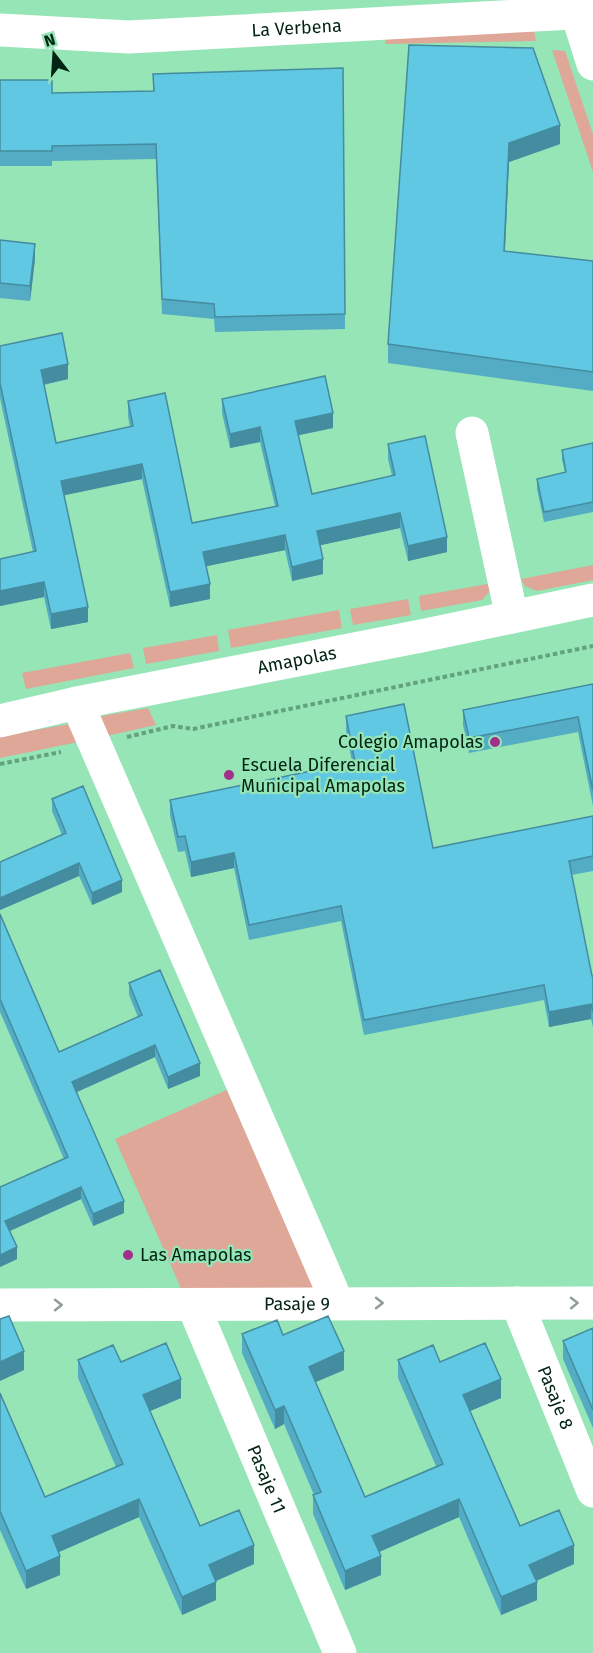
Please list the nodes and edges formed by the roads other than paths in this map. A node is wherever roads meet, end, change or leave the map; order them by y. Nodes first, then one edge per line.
1 (581, 9) edge
2 (0, 30) edge
3 (593, 64) edge
4 (472, 433) dead end
5 (593, 600) edge
6 (512, 617) junction
7 (77, 703) junction
8 (0, 721) edge
9 (336, 1302) junction
10 (593, 1303) edge
11 (517, 1304) junction
12 (0, 1305) edge
13 (193, 1305) junction
14 (593, 1491) edge
15 (340, 1653) edge

1 - 2 street, La Verbena
1 - 3 street
4 - 6 street
5 - 6 street, Amapolas
6 - 7 street, Amapolas
7 - 8 street, Amapolas
7 - 9 street
9 -> 11 street, Pasaje 9
9 - 13 street, Pasaje 9
11 -> 10 street, Pasaje 9
11 - 14 street, Pasaje 8
12 -> 13 street, Pasaje 9
13 - 15 street, Pasaje 11

